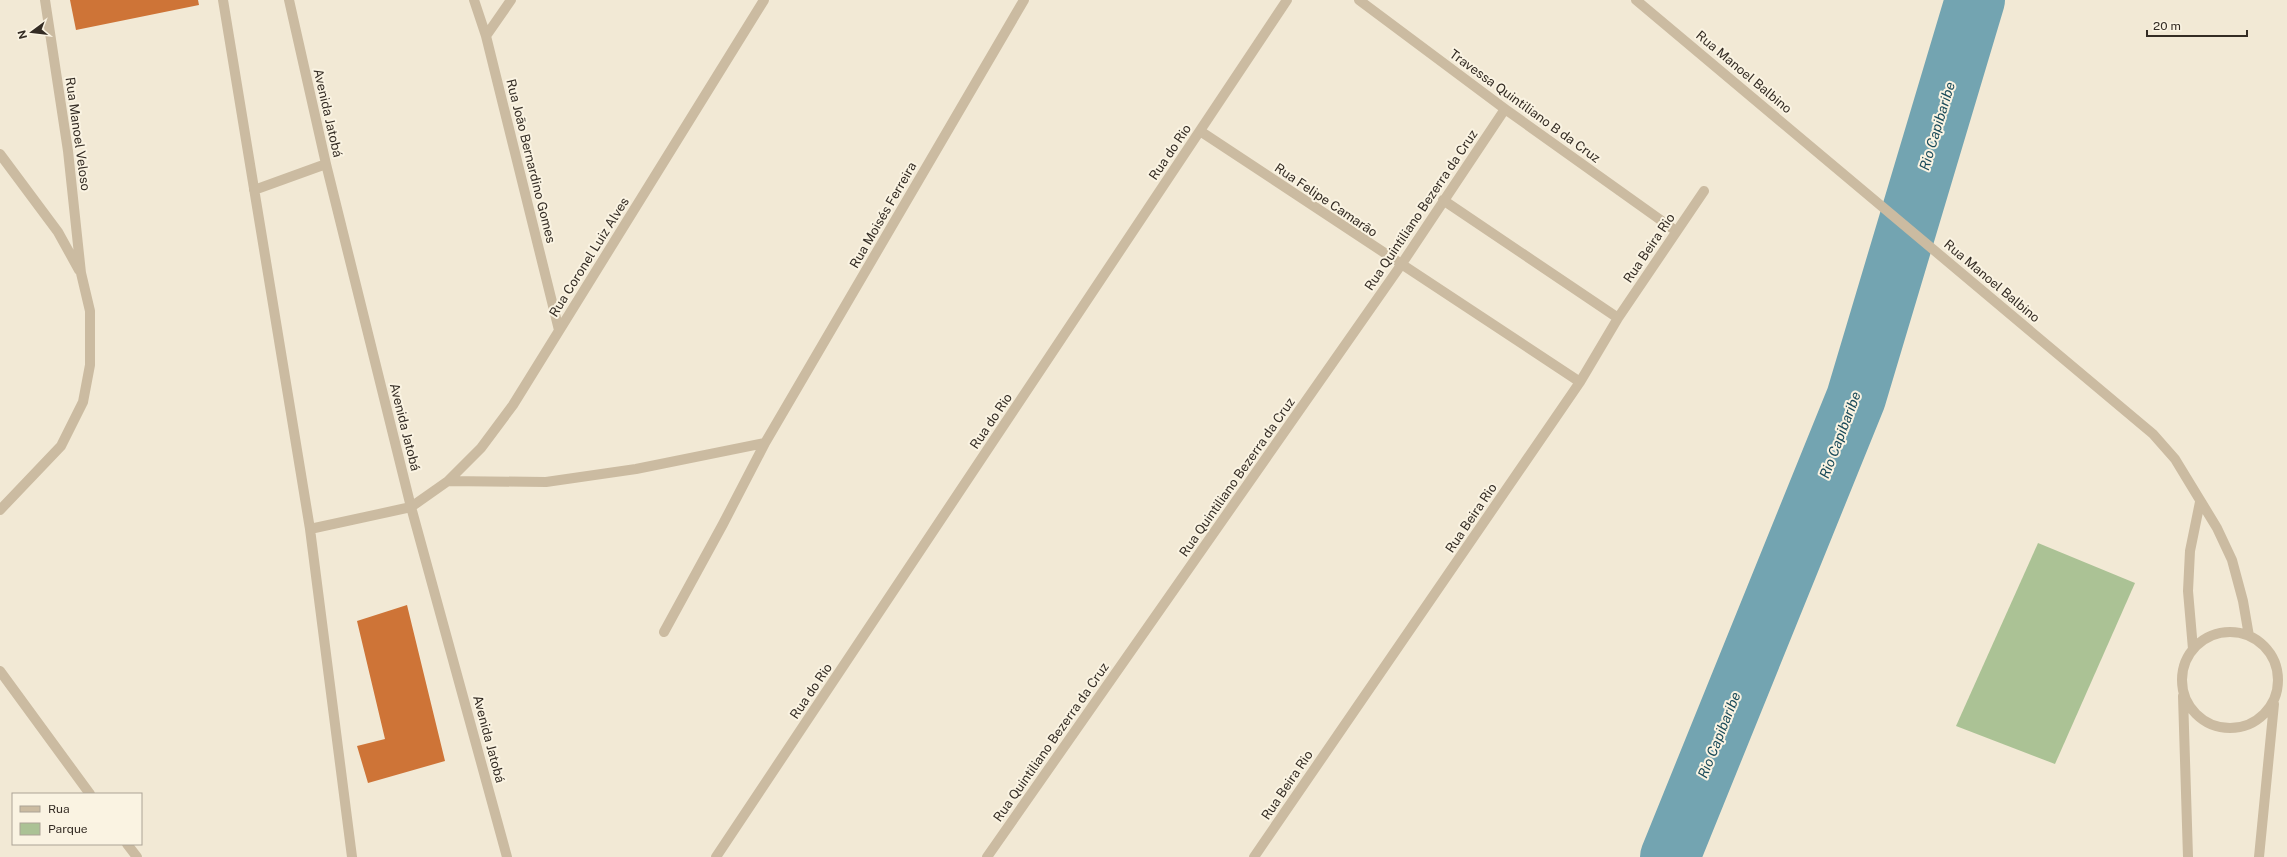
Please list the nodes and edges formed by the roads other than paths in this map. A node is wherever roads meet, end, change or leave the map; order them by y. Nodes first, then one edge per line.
1 (45, 0) edge
2 (223, 0) edge
3 (289, 0) edge
4 (474, 0) edge
5 (511, 0) edge
6 (764, 0) edge
7 (1024, 0) edge
8 (1287, 0) edge
9 (1359, 0) edge
10 (1636, 0) edge
11 (486, 36) junction
12 (1505, 110) junction
13 (1200, 131) junction
14 (0, 154) edge
15 (326, 164) junction
16 (254, 190) junction
17 (1704, 191) dead end
18 (1443, 200) junction
19 (1676, 231) junction
20 (1400, 265) junction
21 (80, 273) junction
22 (1618, 318) junction
23 (559, 330) junction
24 (1580, 382) junction
25 (764, 443) junction
26 (448, 481) junction
27 (2200, 502) junction
28 (411, 507) junction
29 (0, 510) edge
30 (310, 529) junction
31 (664, 632) dead end
32 (2249, 636) junction
33 (2193, 649) junction
34 (0, 671) edge
35 (2282, 685) edge
36 (2183, 692) junction
37 (2274, 702) junction
38 (89, 793) edge
39 (128, 845) edge
40 (136, 857) edge
41 (352, 857) edge
42 (507, 857) edge
43 (716, 857) edge
44 (987, 857) edge
45 (1254, 857) edge
46 (2188, 857) edge
47 (2259, 857) edge

1 - 21 street, Rua Manoel Veloso
2 - 16 street
3 - 15 street, Avenida Jatobá
4 - 11 street, Rua João Bernardino Gomes
5 - 11 street
6 - 23 street, Rua Coronel Luiz Alves
7 - 25 street, Rua Moisés Ferreira
8 - 13 street, Rua do Rio
9 - 12 street, Travessa Quintiliano B da Cruz
10 - 27 street, Rua Manoel Balbino
11 - 23 street, Rua João Bernardino Gomes
12 - 18 street, Rua Quintiliano Bezerra da Cruz
12 - 19 street, Travessa Quintiliano B da Cruz
13 - 20 street, Rua Felipe Camarão
13 - 43 street, Rua do Rio
14 - 21 street
15 - 16 street
15 - 28 street, Avenida Jatobá
16 - 30 street
17 - 19 street, Rua Beira Rio
18 - 20 street, Rua Quintiliano Bezerra da Cruz
18 - 22 street
19 - 22 street, Rua Beira Rio
20 - 24 street, Rua Felipe Camarão
20 - 44 street, Rua Quintiliano Bezerra da Cruz
21 - 29 street
22 - 24 street, Rua Beira Rio
23 - 26 street, Rua Coronel Luiz Alves
24 - 45 street, Rua Beira Rio
25 - 26 street
25 - 31 street, Rua Moisés Ferreira
26 - 28 street, Rua Coronel Luiz Alves
27 - 32 street, Rua Manoel Balbino
27 - 33 street
28 - 30 street
28 - 42 street, Avenida Jatobá
30 - 41 street
32 - 33 street
32 - 35 street
33 - 36 street
34 - 38 street
35 - 37 street
36 - 37 street
36 - 46 street
37 - 47 street
39 - 40 street

